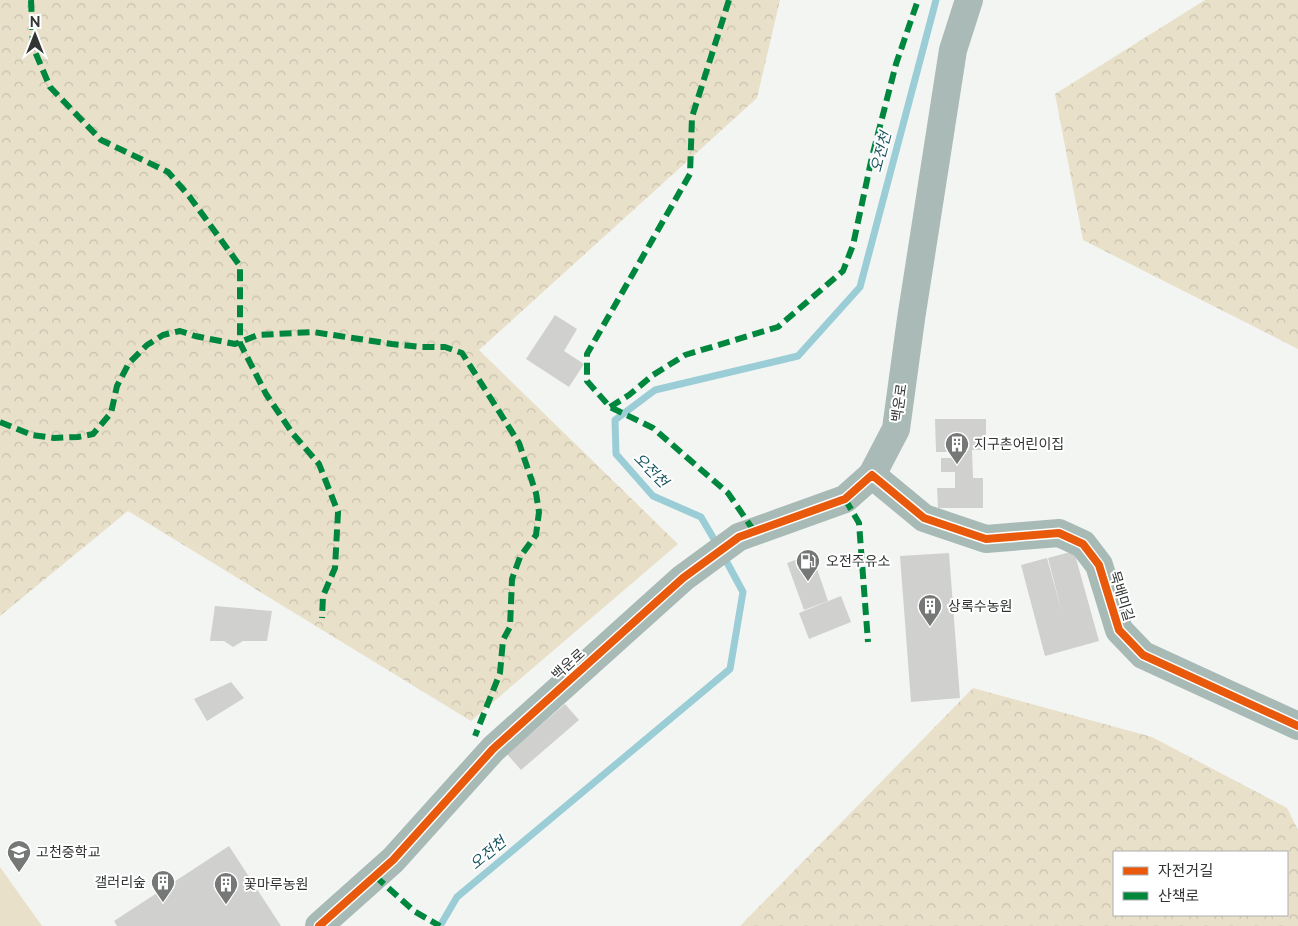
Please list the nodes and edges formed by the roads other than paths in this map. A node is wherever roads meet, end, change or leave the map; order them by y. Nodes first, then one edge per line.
1 (970, 0) edge
2 (872, 475) junction
3 (1298, 726) edge
4 (319, 926) edge

1 - 2 main road, 백운로
2 - 3 street, 묵배미길
2 - 4 street, 백운로

